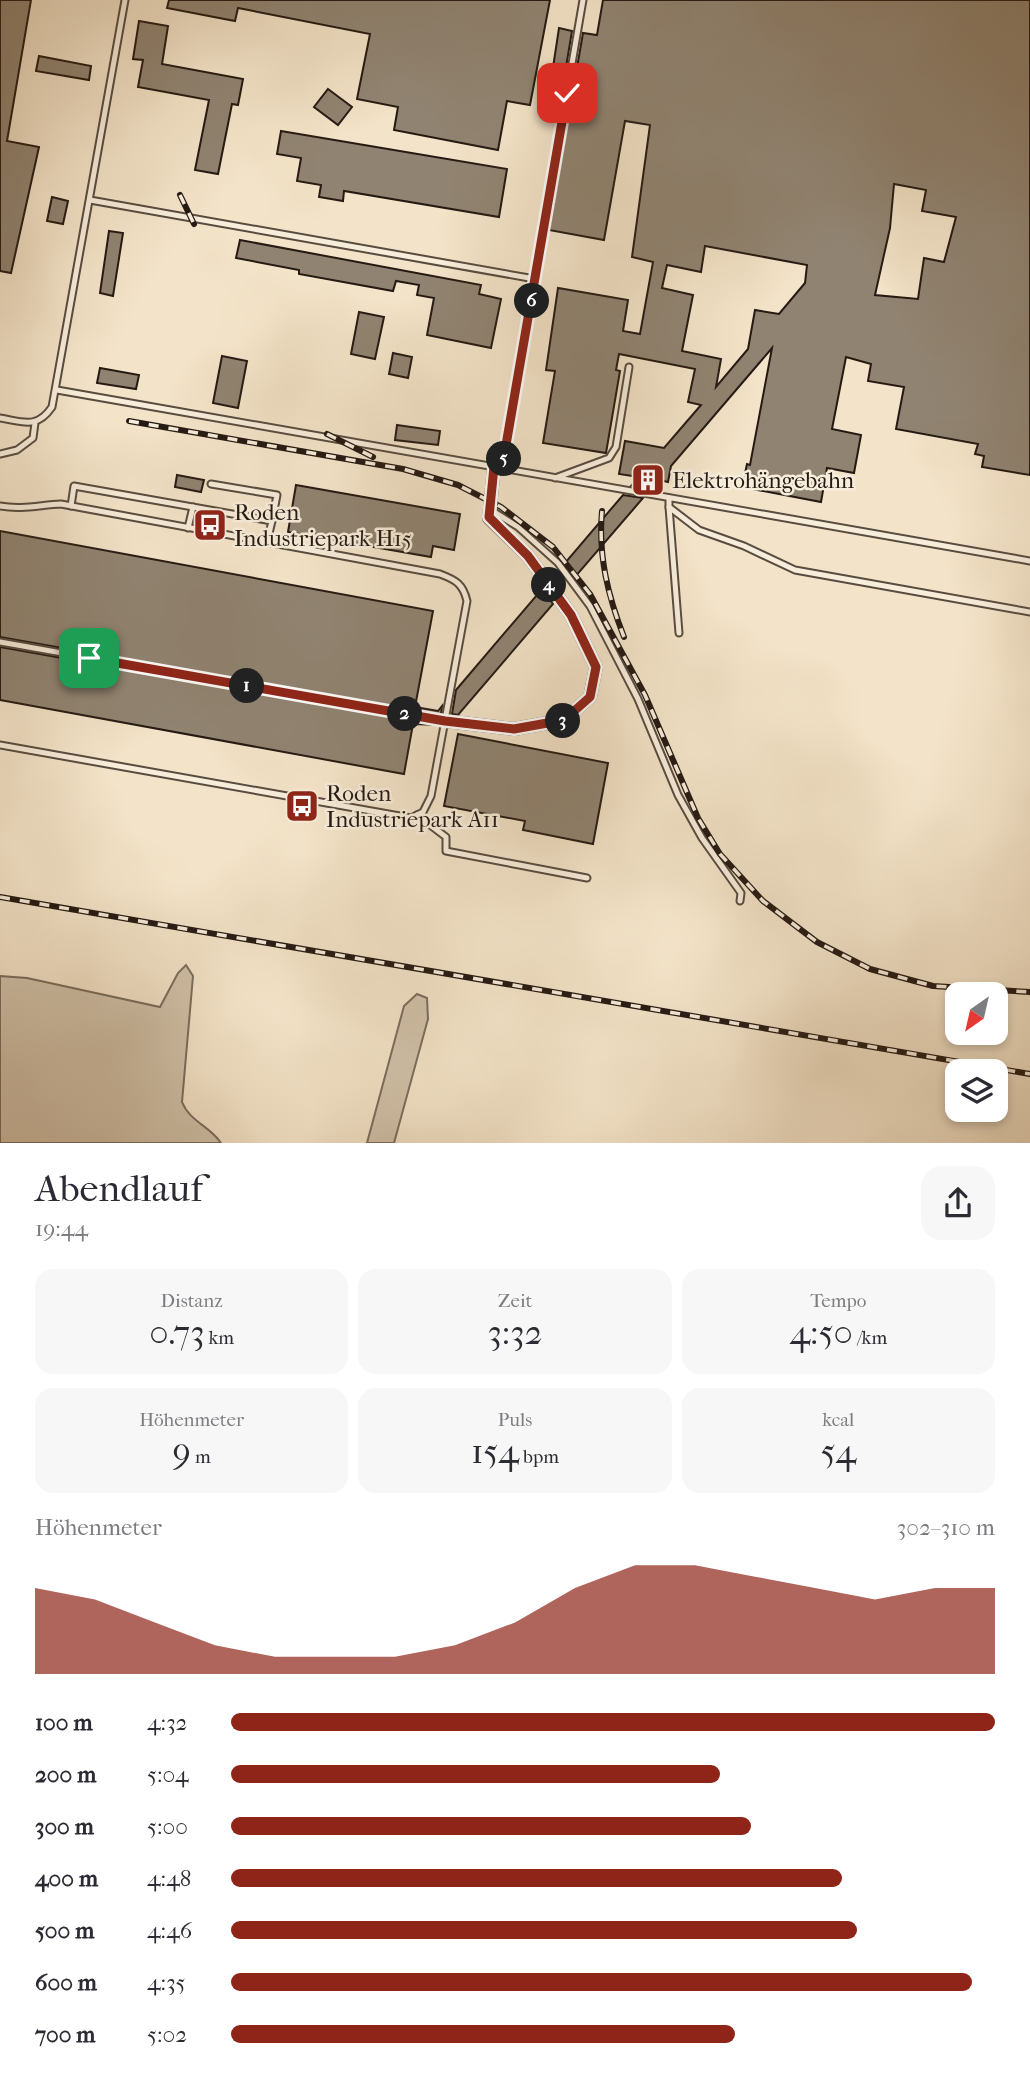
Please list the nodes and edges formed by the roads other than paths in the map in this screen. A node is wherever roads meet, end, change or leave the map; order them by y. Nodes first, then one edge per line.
1 (125, 0) edge
2 (583, 0) edge
3 (90, 200) junction
4 (535, 279) junction
5 (629, 367) dead end
6 (57, 390) junction
7 (0, 418) edge
8 (35, 423) junction
9 (0, 454) edge
10 (498, 467) junction
11 (555, 478) junction
12 (211, 484) dead end
13 (669, 498) junction
14 (0, 506) edge
15 (71, 506) junction
16 (193, 507) junction
17 (669, 507) junction
18 (488, 508) junction
19 (272, 521) junction
20 (188, 528) junction
21 (267, 542) junction
22 (1030, 561) edge
23 (1030, 612) edge
24 (679, 633) dead end
25 (0, 642) edge
26 (445, 721) junction
27 (0, 745) edge
28 (417, 815) junction
29 (587, 877) dead end
30 (740, 901) dead end

1 - 3 lane
2 - 4 lane
3 - 4 lane
3 - 6 lane
4 - 10 lane
5 - 11 lane
6 - 8 lane
6 - 10 lane
7 - 8 lane
8 - 9 lane
10 - 11 lane
10 - 18 street
11 - 13 lane
12 - 19 lane
13 - 17 lane
13 - 22 lane
14 - 15 lane
15 - 16 lane
15 - 20 lane
16 - 19 lane
16 - 20 lane
17 - 23 lane
17 - 24 lane
18 - 26 street
18 - 30 lane
19 - 21 lane
20 - 21 lane
21 - 26 lane
25 - 26 lane
26 - 28 lane
27 - 28 lane
28 - 29 lane

